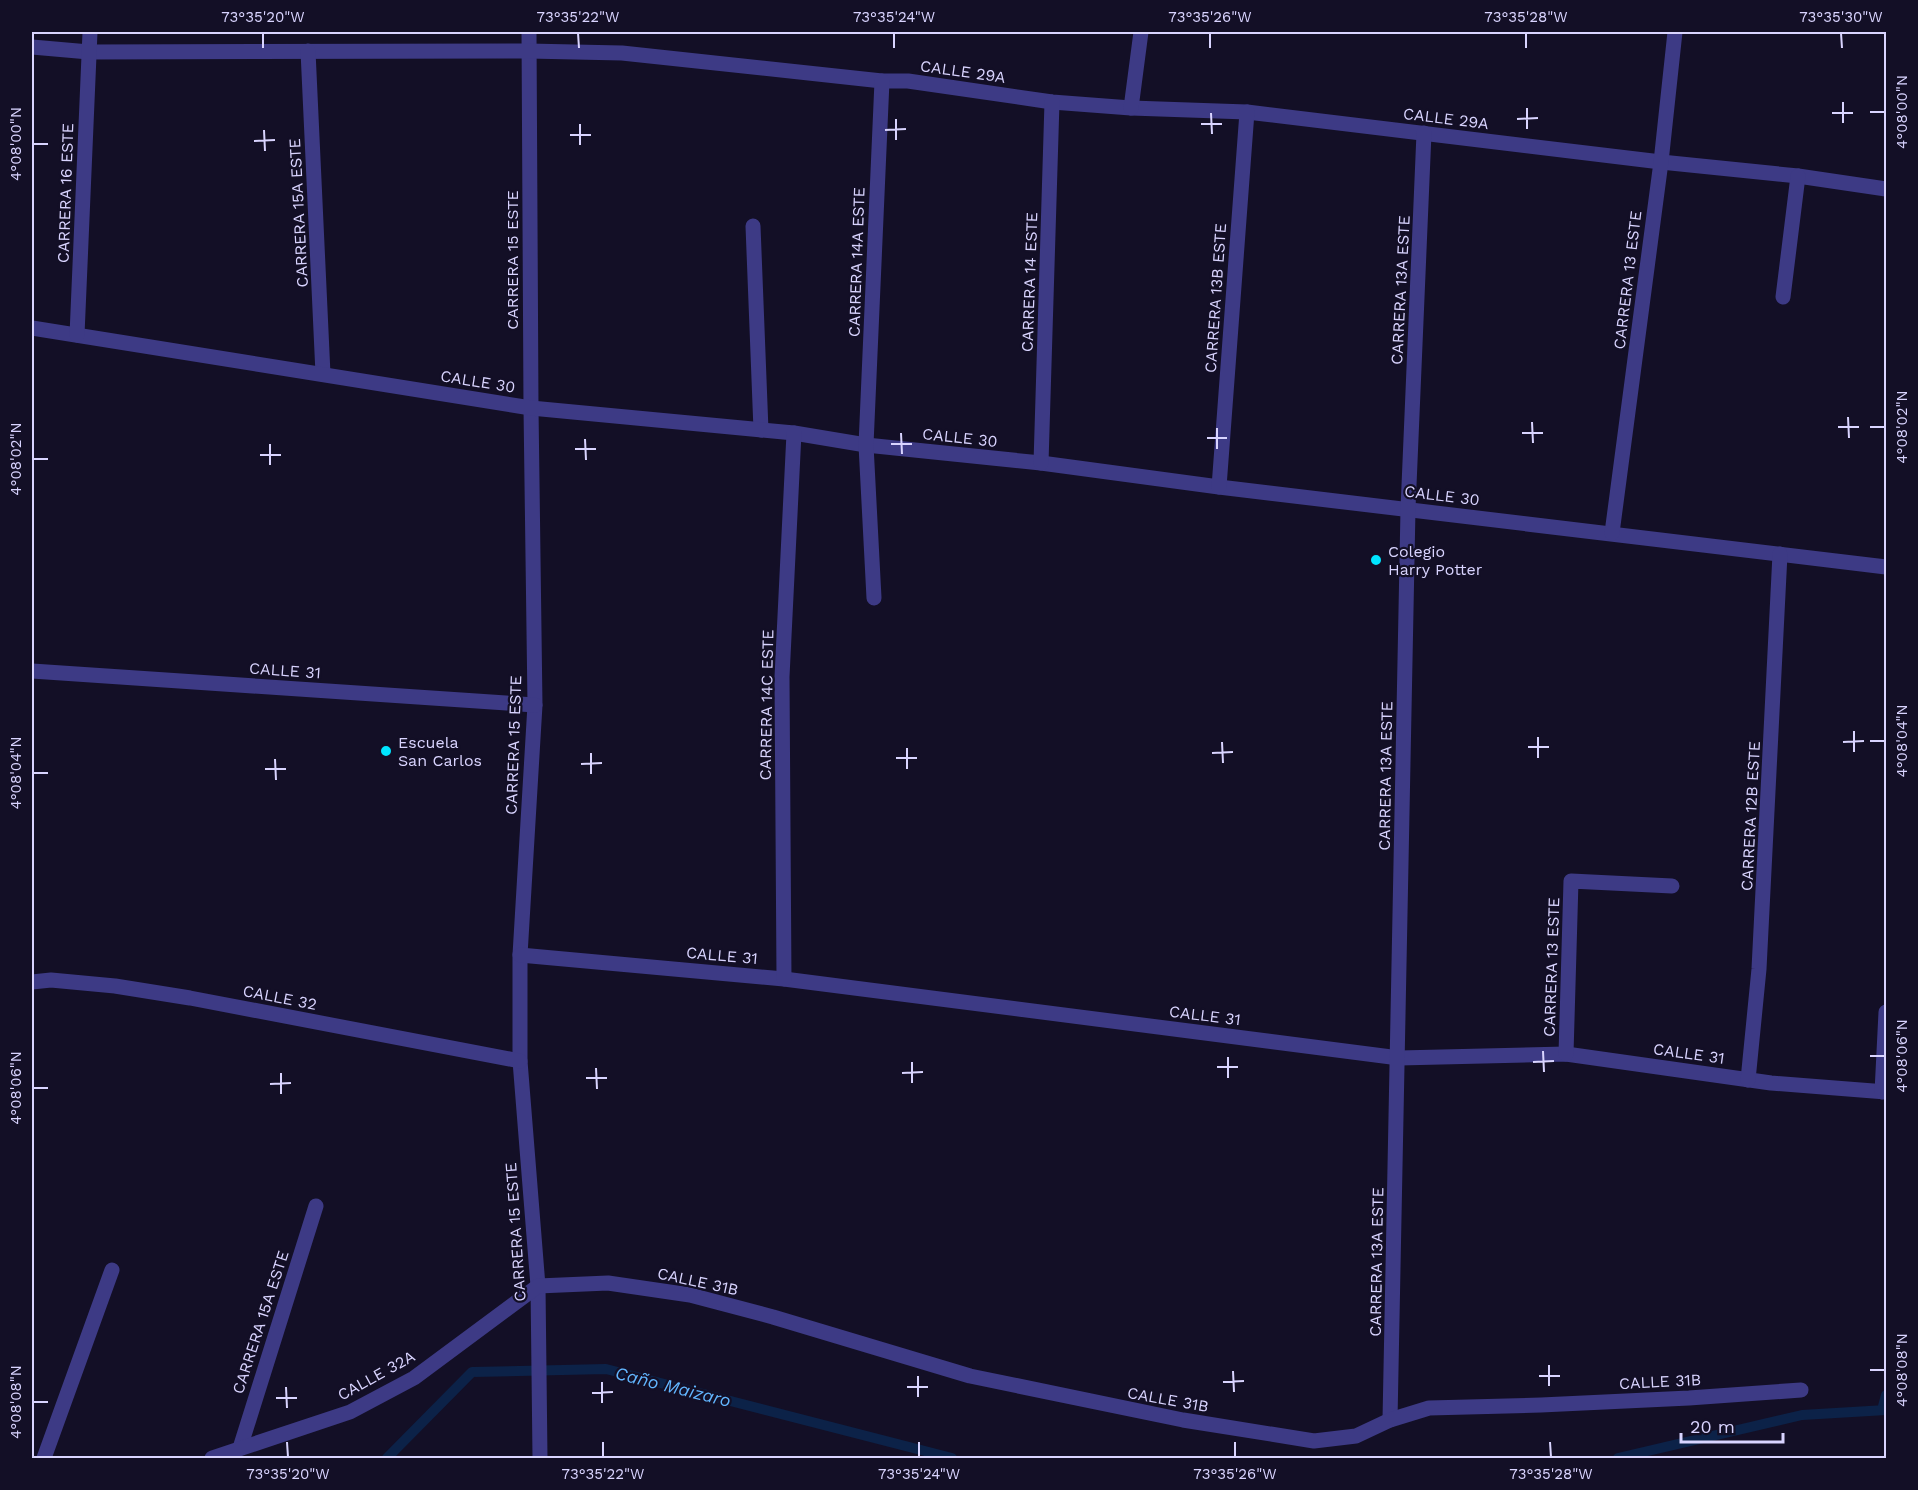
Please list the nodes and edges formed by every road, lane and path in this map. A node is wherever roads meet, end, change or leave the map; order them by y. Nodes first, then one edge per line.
1 (90, 32) edge
2 (529, 32) edge
3 (1141, 32) edge
4 (1676, 32) edge
5 (32, 47) edge
6 (309, 51) junction
7 (528, 51) junction
8 (89, 52) junction
9 (882, 81) junction
10 (1052, 102) junction
11 (1131, 108) junction
12 (1247, 112) junction
13 (1425, 133) junction
14 (1661, 162) junction
15 (1798, 176) junction
16 (1887, 189) edge
17 (753, 226) dead end
18 (1783, 297) dead end
19 (32, 328) edge
20 (77, 335) junction
21 (323, 374) junction
22 (531, 408) junction
23 (761, 430) junction
24 (794, 433) junction
25 (866, 445) junction
26 (1041, 464) junction
27 (1219, 487) junction
28 (1408, 509) junction
29 (1612, 533) junction
30 (1780, 554) junction
31 (1887, 567) edge
32 (874, 598) dead end
33 (32, 671) edge
34 (535, 705) junction
35 (1672, 886) dead end
36 (520, 956) junction
37 (784, 979) junction
38 (32, 982) edge
39 (1887, 1012) edge
40 (1566, 1054) junction
41 (1399, 1058) junction
42 (520, 1061) junction
43 (1748, 1080) junction
44 (1884, 1092) edge
45 (316, 1206) dead end
46 (111, 1270) dead end
47 (538, 1286) junction
48 (1800, 1390) dead end
49 (1390, 1420) junction
50 (240, 1448) junction
51 (44, 1458) edge
52 (212, 1458) edge
53 (540, 1458) edge

1 - 8 street, CARRERA 16 ESTE
2 - 7 street, CARRERA 15 ESTE
3 - 11 street
4 - 14 street, CARRERA 13 ESTE
5 - 8 street, CALLE 29A
6 - 7 street, CALLE 29A
6 - 8 street, CALLE 29A
6 - 21 street, CARRERA 15A ESTE
7 - 9 street, CALLE 29A
7 - 22 street, CARRERA 15 ESTE
8 - 20 street, CARRERA 16 ESTE
9 - 10 street, CALLE 29A
9 - 25 street, CARRERA 14A ESTE
10 - 11 street, CALLE 29A
10 - 26 street, CARRERA 14 ESTE
11 - 12 street, CALLE 29A
12 - 13 street, CALLE 29A
12 - 27 street, CARRERA 13B ESTE
13 - 14 street, CALLE 29A
13 - 28 street, CARRERA 13A ESTE
14 - 15 street, CALLE 29A
14 - 29 street, CARRERA 13 ESTE
15 - 16 street, CALLE 29A
15 - 18 street
17 - 23 street
19 - 20 street, CALLE 30
20 - 21 street, CALLE 30
21 - 22 street, CALLE 30
22 - 23 street, CALLE 30
22 - 34 street, CARRERA 15 ESTE
23 - 24 street, CALLE 30
24 - 25 street, CALLE 30
24 - 37 street, CARRERA 14C ESTE
25 - 26 street, CALLE 30
25 - 32 street, CARRERA 14A ESTE
26 - 27 street, CALLE 30
27 - 28 street, CALLE 30
28 - 29 street, CALLE 30
28 - 41 street, CARRERA 13A ESTE
29 - 30 street, CALLE 30
30 - 31 street, CALLE 30
30 - 43 street, CARRERA 12B ESTE
33 - 34 street, CALLE 31
34 - 36 street, CARRERA 15 ESTE
35 - 40 street, CARRERA 13 ESTE
36 - 37 street, CALLE 31
36 - 42 street, CARRERA 15 ESTE
37 - 41 street, CALLE 31
38 - 42 street, CALLE 32
39 - 44 street
40 - 41 street, CALLE 31
40 - 43 street, CALLE 31
41 - 49 street, CARRERA 13A ESTE
42 - 47 street, CARRERA 15 ESTE
43 - 44 street, CALLE 31
45 - 50 street, CARRERA 15A ESTE
46 - 51 street
47 - 49 street, CALLE 31B
47 - 50 street, CALLE 32A
47 - 53 street, CARRERA 15 ESTE
48 - 49 street, CALLE 31B
50 - 52 street, CALLE 32A

